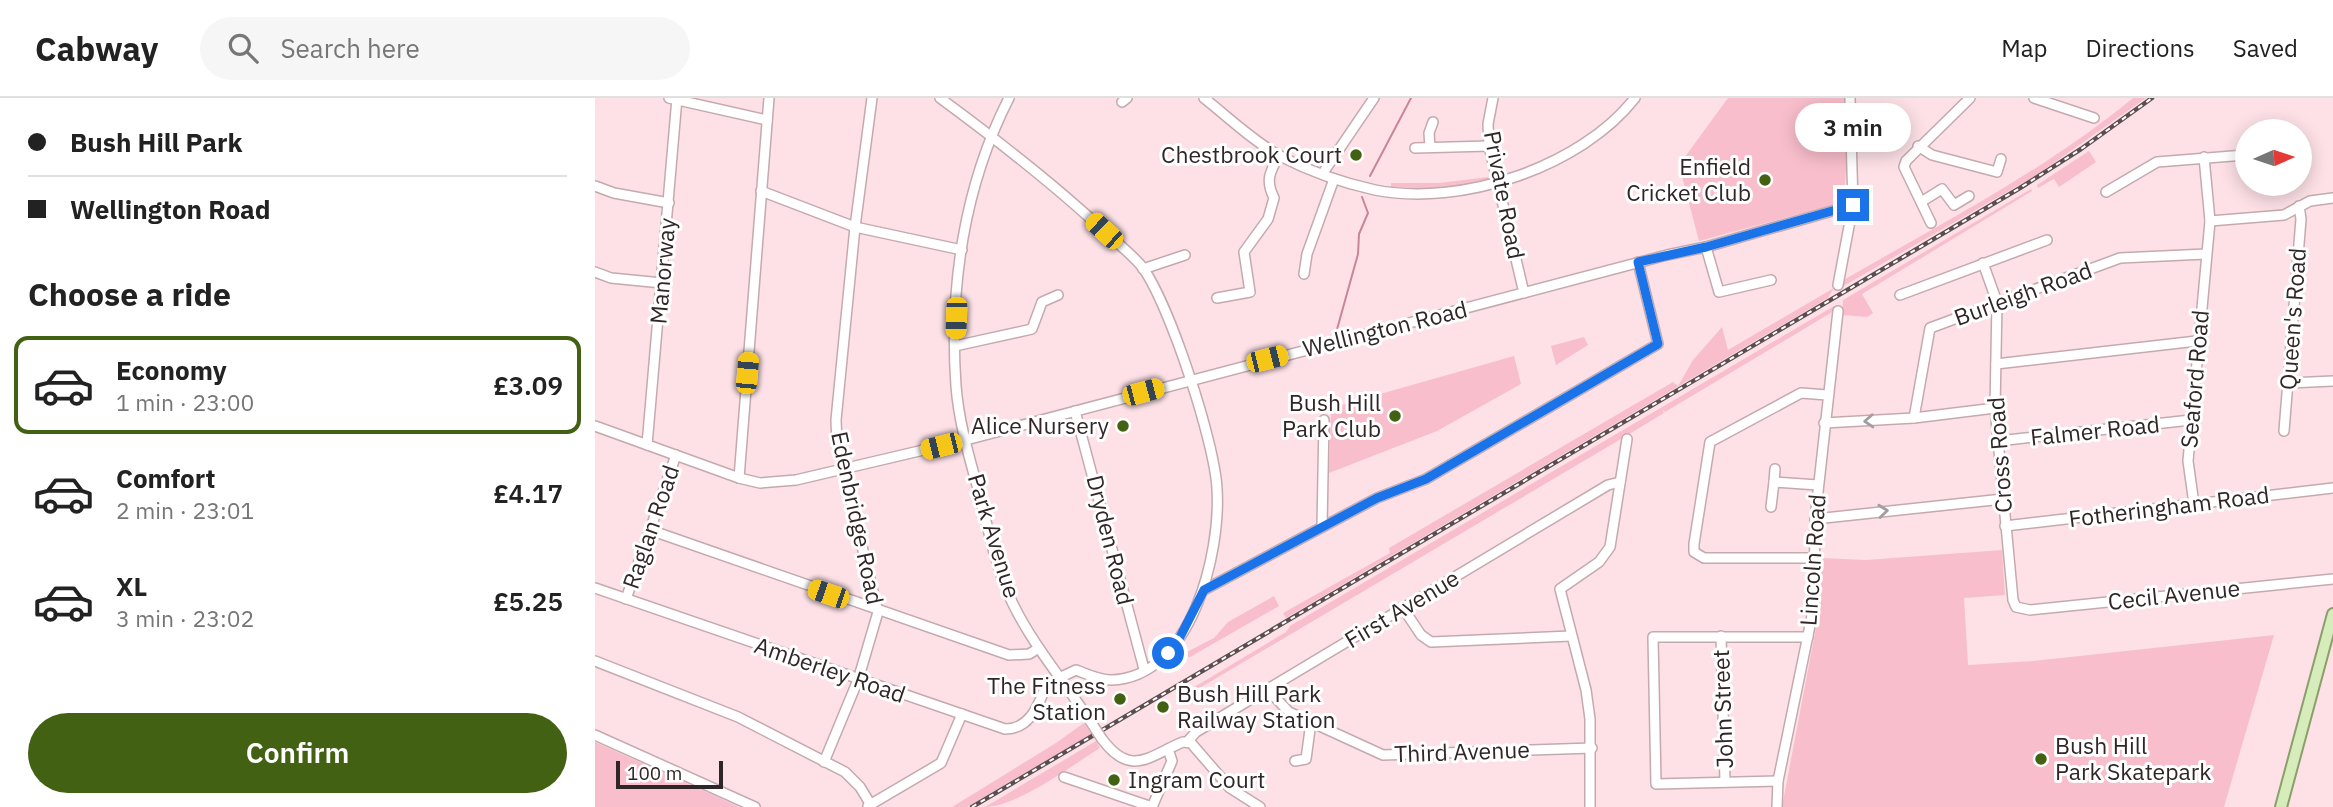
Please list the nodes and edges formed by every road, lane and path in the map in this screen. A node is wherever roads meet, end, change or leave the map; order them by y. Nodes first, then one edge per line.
1 (769, 98) edge
2 (872, 98) edge
3 (940, 98) edge
4 (1009, 98) edge
5 (1204, 98) edge
6 (1374, 98) edge
7 (1493, 98) edge
8 (1635, 98) edge
9 (1850, 98) edge
10 (1970, 98) edge
11 (2033, 98) edge
12 (675, 99) edge
13 (2094, 118) dead end
14 (767, 120) junction
15 (1433, 122) dead end
16 (990, 135) junction
17 (1489, 146) junction
18 (1918, 146) junction
19 (1430, 147) junction
20 (1415, 148) dead end
21 (1279, 155) junction
22 (2235, 155) edge
23 (2204, 157) junction
24 (2001, 159) dead end
25 (1323, 173) junction
26 (1333, 179) junction
27 (1499, 182) junction
28 (595, 186) edge
29 (761, 191) junction
30 (2106, 192) dead end
31 (1969, 196) dead end
32 (2333, 198) edge
33 (1921, 202) junction
34 (669, 203) junction
35 (1853, 205) junction
36 (2298, 206) junction
37 (2210, 221) junction
38 (1931, 223) dead end
39 (855, 227) junction
40 (2047, 240) dead end
41 (1706, 247) junction
42 (962, 250) junction
43 (2206, 254) junction
44 (1185, 255) dead end
45 (1638, 262) junction
46 (1983, 263) junction
47 (1143, 269) junction
48 (595, 272) edge
49 (1304, 274) dead end
50 (1771, 280) dead end
51 (662, 283) junction
52 (1838, 285) dead end
53 (1524, 293) junction
54 (1058, 295) dead end
55 (1900, 295) dead end
56 (1217, 298) dead end
57 (1997, 302) junction
58 (1838, 312) dead end
59 (2197, 341) junction
60 (955, 346) junction
61 (1996, 363) junction
62 (1189, 379) junction
63 (2333, 382) edge
64 (2289, 383) junction
65 (1827, 395) junction
66 (1995, 408) junction
67 (1075, 411) junction
68 (1914, 418) junction
69 (2192, 420) junction
70 (1824, 423) junction
71 (1322, 424) dead end
72 (595, 426) edge
73 (2284, 431) dead end
74 (1627, 439) dead end
75 (966, 440) junction
76 (1998, 441) junction
77 (647, 444) junction
78 (675, 455) junction
79 (1775, 469) dead end
80 (844, 470) junction
81 (739, 478) junction
82 (1620, 482) junction
83 (1774, 482) junction
84 (1818, 485) junction
85 (2333, 488) edge
86 (2003, 499) junction
87 (2194, 504) junction
88 (1771, 507) dead end
89 (1815, 519) junction
90 (2005, 526) junction
91 (1322, 527) junction
92 (650, 530) junction
93 (1815, 558) junction
94 (2333, 579) edge
95 (595, 588) edge
96 (1204, 590) junction
97 (626, 598) junction
98 (2016, 607) joint
99 (1403, 608) junction
100 (879, 612) junction
101 (2333, 614) edge
102 (1571, 636) junction
103 (1721, 636) junction
104 (1808, 637) junction
105 (1039, 648) junction
106 (2327, 655) edge
107 (595, 661) edge
108 (1144, 669) junction
109 (1059, 678) junction
110 (859, 680) junction
111 (1046, 686) dead end
112 (1268, 690) junction
113 (962, 714) junction
114 (1311, 722) junction
115 (595, 735) edge
116 (1187, 742) junction
117 (1592, 748) junction
118 (1168, 749) junction
119 (1295, 761) dead end
120 (824, 762) junction
121 (1064, 777) dead end
122 (1778, 781) junction
123 (1725, 782) junction
124 (869, 806) edge
125 (755, 807) edge
126 (1152, 807) edge
127 (1260, 807) edge
128 (1590, 807) edge
129 (1777, 807) edge
130 (2281, 807) edge

1 - 14 street
2 - 39 street, Edenbridge Road
3 - 16 street
4 - 16 street, Park Avenue
5 - 21 street
6 - 25 street
7 - 17 street, Private Road
8 - 27 street
9 - 35 street
10 - 18 street
11 - 13 street
12 - 14 street
12 - 34 street, Manorway
14 - 29 street
15 - 19 street
16 - 42 street, Park Avenue
16 - 47 street
17 - 19 street
17 - 27 street, Private Road
18 - 24 street
18 - 33 street
19 - 20 street
21 - 25 street
21 - 56 street
22 - 23 street
23 - 30 street
23 - 37 street, Seaford Road
25 - 26 street
26 - 27 street
26 - 49 street
27 - 53 street, Private Road
28 - 34 street
29 - 39 street
29 - 81 street
31 - 33 street
32 - 36 street
33 - 38 street
34 - 51 street, Manorway
35 - 41 street, Wellington Road
35 - 52 street
36 - 37 street
36 - 64 street, Queen's Road
37 - 43 street, Seaford Road
39 - 42 street
39 - 80 street, Edenbridge Road
40 - 46 street
41 - 45 street, Wellington Road
41 - 50 street
42 - 60 street, Park Avenue
43 - 57 street, Burleigh Road
43 - 59 street, Seaford Road
44 - 47 street
45 - 53 street, Wellington Road
45 - 91 street
46 - 55 street
46 - 57 street
47 - 62 street
48 - 51 street
51 - 77 street, Manorway
53 - 62 street, Wellington Road
54 - 60 street
57 - 61 street, Cross Road
57 - 68 street, Burleigh Road
58 - 65 street, Lincoln Road
59 - 61 street
59 - 69 street, Seaford Road
60 - 75 street, Park Avenue
61 - 66 street, Cross Road
62 - 67 street, Wellington Road
62 - 96 street
63 - 64 street
64 - 73 street, Queen's Road
65 - 70 street, Lincoln Road
65 - 93 street
66 - 68 street
66 - 76 street, Cross Road
67 - 75 street, Wellington Road
67 - 108 street, Dryden Road
68 -> 70 street
69 - 76 street, Falmer Road
69 - 87 street, Seaford Road
70 - 84 street, Lincoln Road
71 - 91 street
72 - 77 street, Wellington Road
74 - 82 street
75 - 80 street, Wellington Road
75 - 105 street, Park Avenue
76 - 86 street, Cross Road
77 - 78 street, Wellington Road
78 - 81 street, Wellington Road
78 - 92 street, Raglan Road
79 - 83 street
80 - 81 street, Wellington Road
80 - 100 street, Edenbridge Road
82 - 99 street, First Avenue
82 - 102 street
83 - 84 street
83 - 88 street
84 - 89 street, Lincoln Road
85 - 87 street, Fotheringham Road
89 -> 86 street
86 - 90 street, Cross Road
87 - 90 street, Fotheringham Road
89 - 93 street, Lincoln Road
90 - 98 street, Cross Road
91 - 96 street
92 - 97 street, Raglan Road
92 - 100 street
93 - 104 street, Lincoln Road
94 - 98 street, Cecil Avenue
95 - 97 street, Amberley Road
96 - 108 street
97 - 110 street, Amberley Road
99 - 102 street
99 - 112 street, First Avenue
100 - 105 street
100 - 110 street, Edenbridge Road
101 - 106 main road
102 - 117 street
103 - 104 street
103 - 123 street, John Street
103 - 123 street
104 - 122 street, Lincoln Road
105 - 109 street, Park Avenue
106 - 130 main road
107 - 120 street
108 - 109 street
109 - 118 street, First Avenue
110 - 113 street, Amberley Road
110 - 120 street, Edenbridge Road
111 - 113 street, Amberley Road
112 - 114 street, Third Avenue
112 - 116 street, First Avenue
113 - 124 street
114 - 117 street, Third Avenue
114 - 119 street
115 - 125 street
116 - 118 street, First Avenue
116 - 127 street
117 - 128 street
118 - 126 street
120 - 124 street
121 - 126 street
122 - 123 street
122 - 129 street, Lincoln Road

